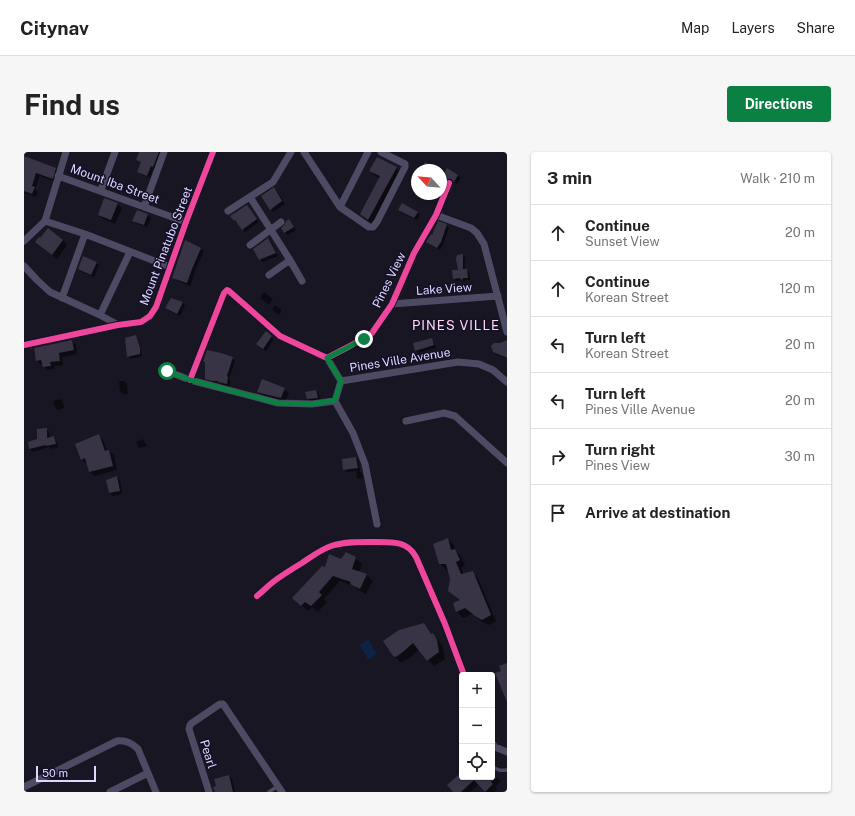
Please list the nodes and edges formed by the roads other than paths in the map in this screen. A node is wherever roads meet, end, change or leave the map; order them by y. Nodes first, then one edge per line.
1 (66, 152) edge
2 (115, 152) edge
3 (164, 152) edge
4 (213, 152) edge
5 (291, 152) edge
6 (304, 152) edge
7 (368, 152) edge
8 (381, 152) edge
9 (58, 176) junction
10 (449, 183) dead end
11 (101, 190) junction
12 (250, 197) junction
13 (340, 206) junction
14 (144, 207) junction
15 (228, 211) dead end
16 (436, 215) junction
17 (45, 221) junction
18 (186, 222) junction
19 (281, 222) dead end
20 (270, 230) junction
21 (85, 234) junction
22 (24, 241) edge
23 (250, 245) dead end
24 (130, 252) junction
25 (290, 260) junction
26 (24, 266) edge
27 (170, 267) junction
28 (269, 275) dead end
29 (302, 281) dead end
30 (498, 296) junction
31 (62, 298) junction
32 (392, 304) junction
33 (100, 315) junction
34 (118, 325) junction
35 (507, 332) edge
36 (24, 345) edge
37 (327, 358) junction
38 (167, 371) dead end
39 (190, 380) junction
40 (341, 381) junction
41 (507, 382) edge
42 (335, 400) junction
43 (406, 421) dead end
44 (507, 463) edge
45 (377, 524) dead end
46 (257, 596) dead end
47 (463, 672) edge
48 (495, 748) edge
49 (507, 752) edge
50 (495, 769) edge
51 (507, 770) edge
52 (148, 772) junction
53 (24, 786) edge
54 (280, 789) edge
55 (110, 792) edge
56 (156, 792) edge
57 (209, 792) edge
58 (269, 792) edge

1 - 9 street
2 - 11 street
3 - 14 street
4 - 18 street, Mount Pinatubo Street
5 - 12 street
6 - 13 street
7 - 13 street
8 - 13 street
9 - 11 street, Mount Iba Street
9 - 17 street
10 - 16 street, Pines View
11 - 14 street, Mount Iba Street
12 - 15 street
12 - 20 street
14 - 18 street, Mount Iba Street
16 - 30 street
16 - 32 street, Pines View
17 - 21 street
17 - 22 street
18 - 27 street, Mount Pinatubo Street
19 - 20 street
20 - 23 street
20 - 25 street
21 - 24 street
21 - 31 street
24 - 27 street
24 - 33 street
25 - 28 street
25 - 29 street
26 - 31 street
27 - 34 street, Mount Pinatubo Street
30 - 32 street, Lake View
30 - 35 street
31 - 33 street
32 - 37 street, Pines View
33 - 34 street
34 - 36 street, Mount Pinatubo Street
37 - 39 street
37 - 40 street, Pines Ville Avenue
38 - 39 street
39 - 42 street
40 - 41 street, Pines Ville Avenue
40 - 42 street
42 - 45 street
43 - 44 street
46 - 47 street
48 - 49 street
50 - 51 lane
52 - 53 street
52 - 55 street
52 - 56 street
54 - 57 street, Pearl
54 - 58 lane

